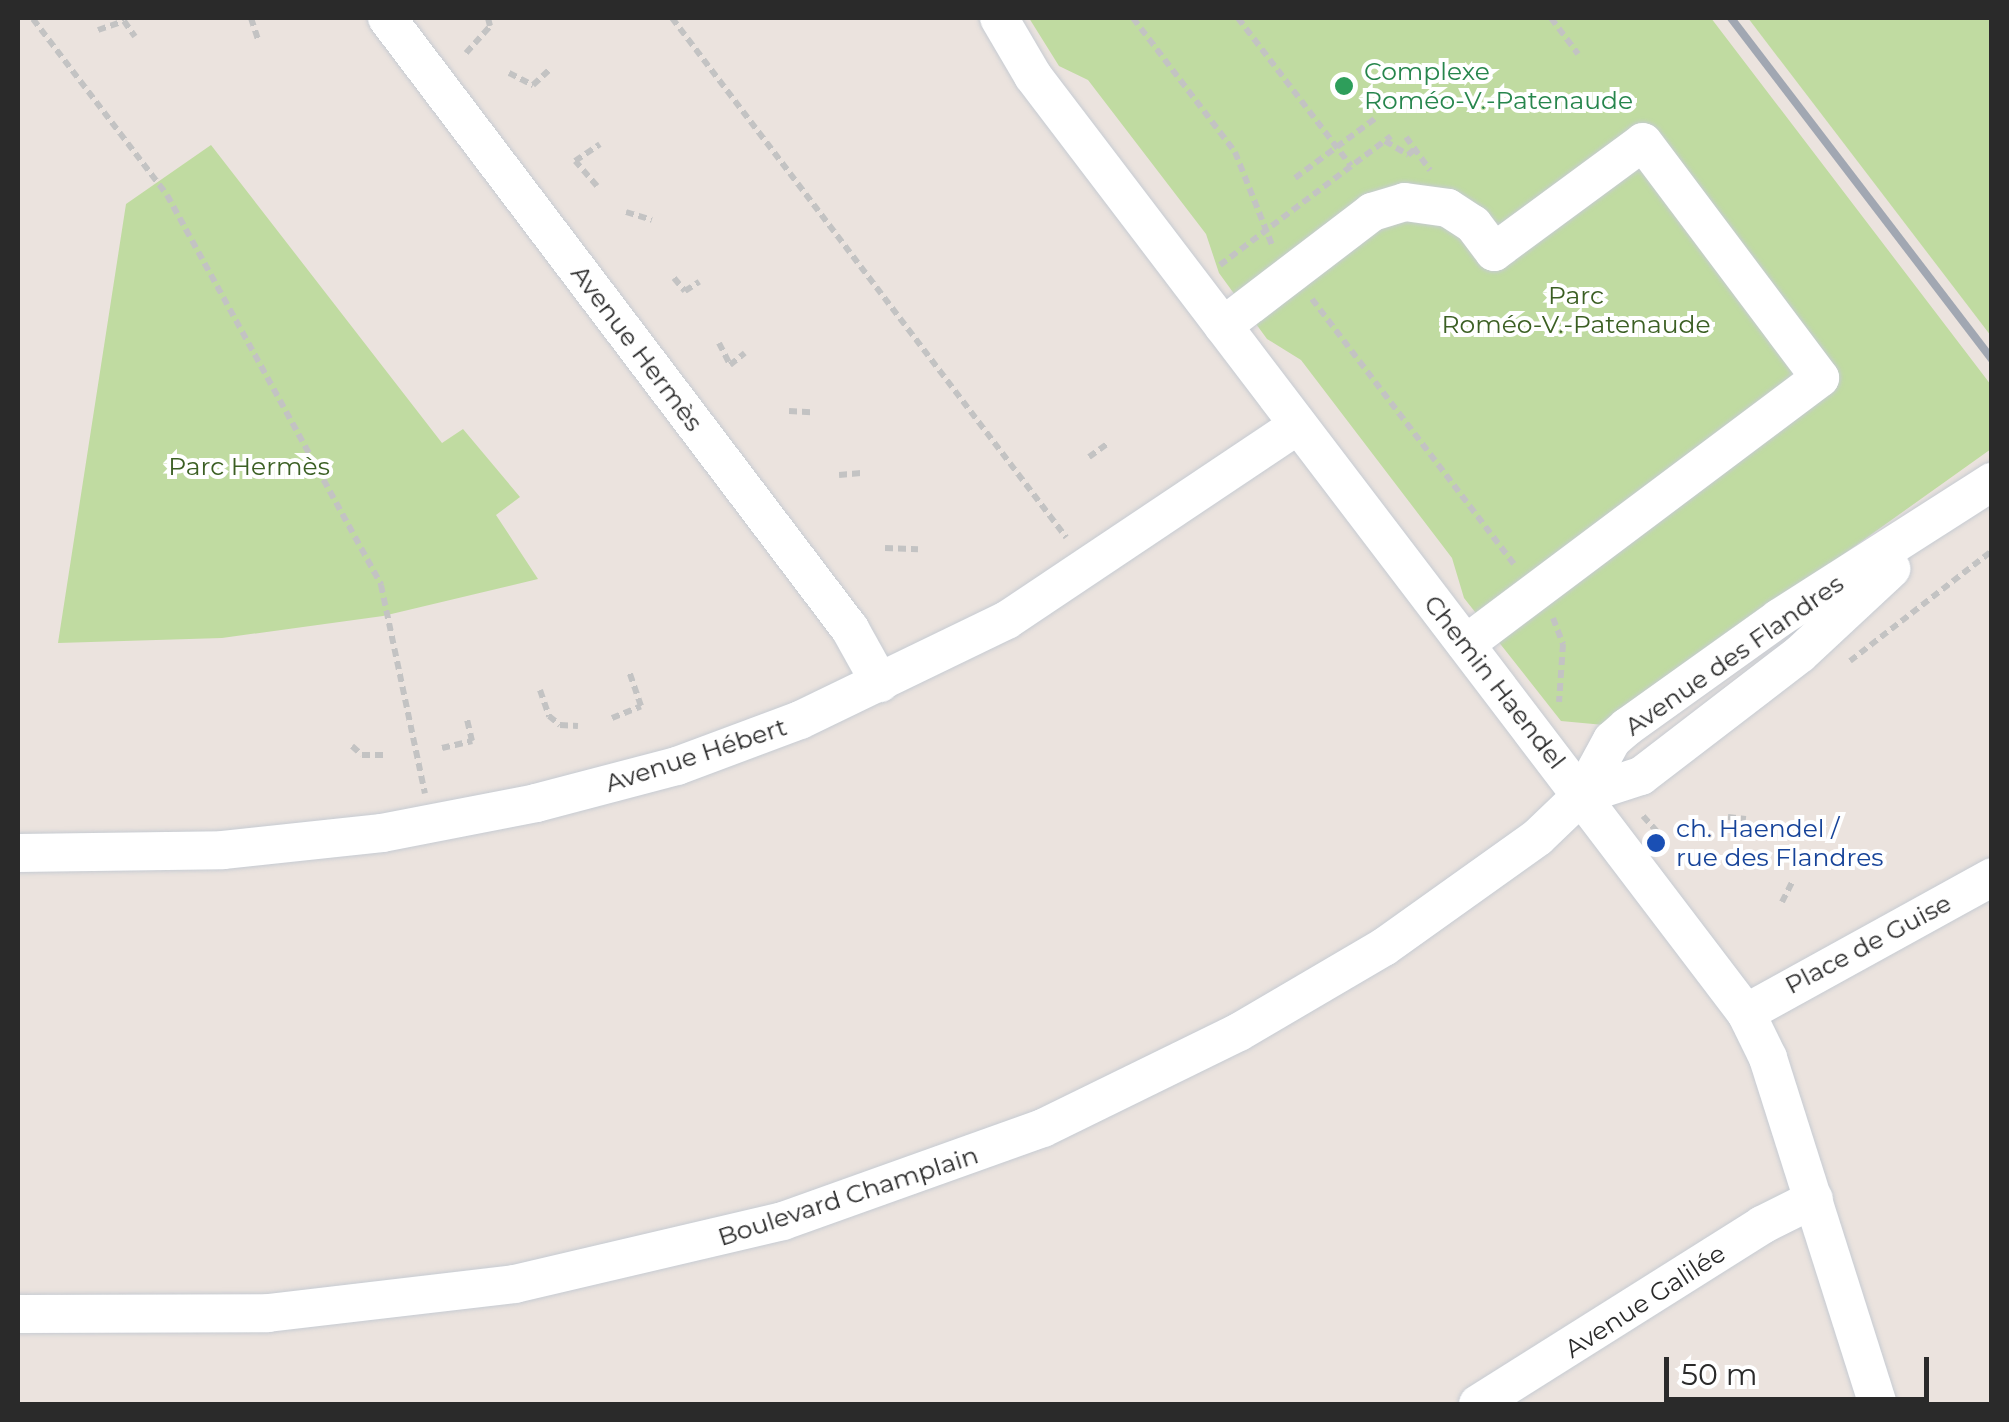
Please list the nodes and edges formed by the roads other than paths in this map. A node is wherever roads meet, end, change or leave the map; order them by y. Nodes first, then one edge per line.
1 (387, 18) edge
2 (999, 18) edge
3 (1223, 326) junction
4 (1298, 425) junction
5 (1992, 482) edge
6 (1466, 644) junction
7 (880, 683) junction
8 (1582, 795) junction
9 (18, 853) edge
10 (1992, 877) edge
11 (1746, 1012) junction
12 (1814, 1199) junction
13 (18, 1314) edge
14 (1478, 1404) edge
15 (1878, 1404) edge

1 - 7 street, Avenue Hermès
2 - 3 street, Chemin Haendel
3 - 4 street, Chemin Haendel
3 - 6 street
4 - 6 street, Chemin Haendel
4 - 7 street, Avenue Hébert
5 - 8 street, Avenue des Flandres
6 - 8 street, Chemin Haendel
7 - 9 street, Avenue Hébert
8 - 11 street, Chemin Haendel
8 - 13 street, Boulevard Champlain
10 - 11 street, Place de Guise
11 - 12 street, Chemin Haendel
12 - 14 street, Avenue Galilée
12 - 15 street, Chemin Haendel

